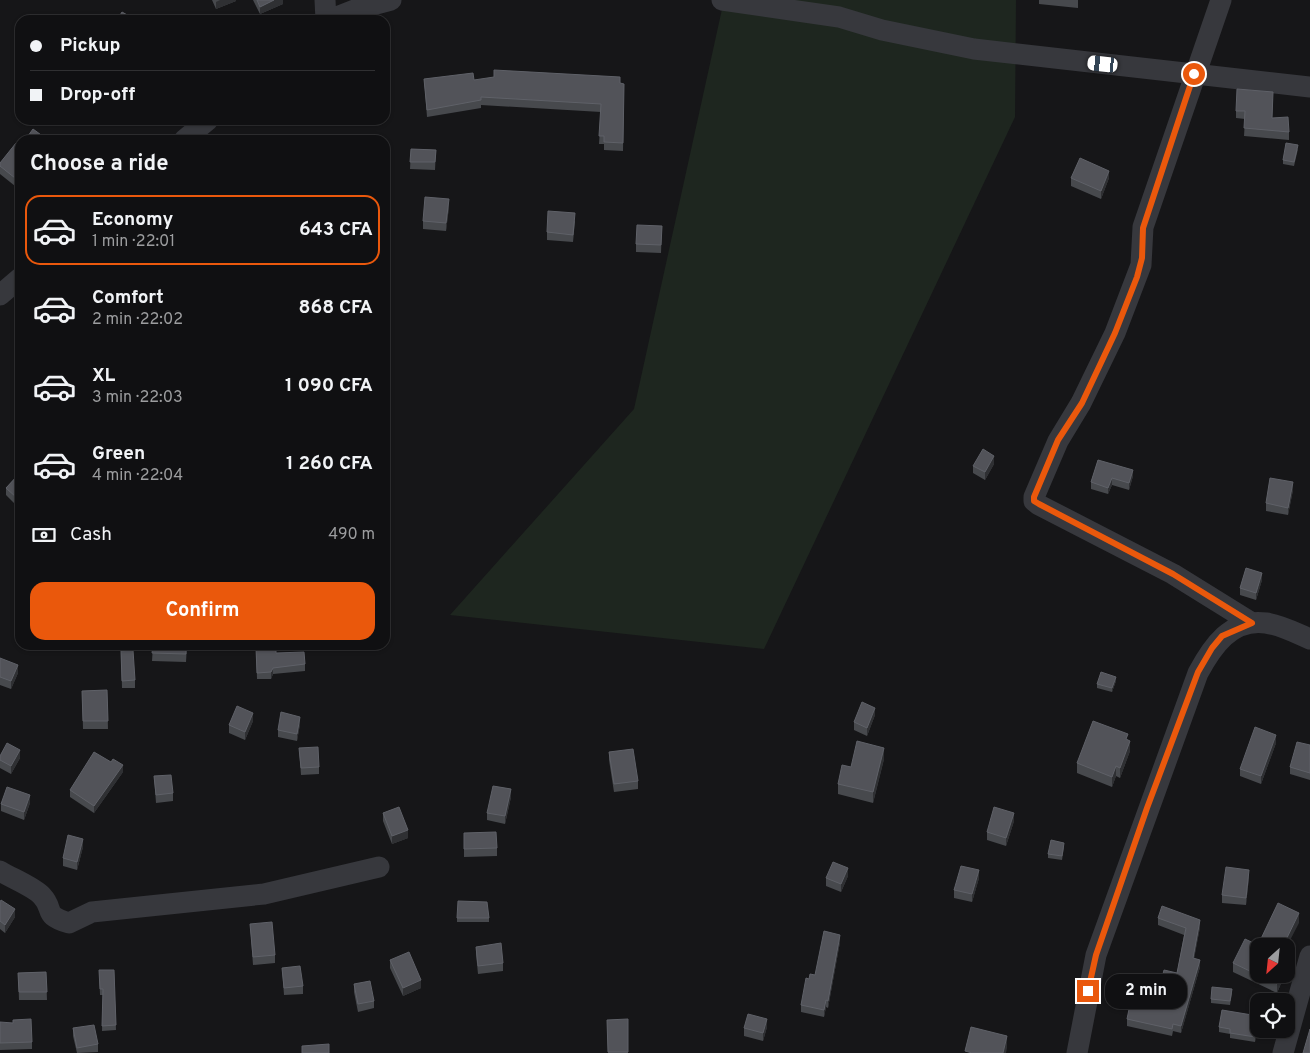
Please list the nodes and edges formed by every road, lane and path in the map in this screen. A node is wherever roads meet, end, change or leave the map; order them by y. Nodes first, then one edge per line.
1 (325, 0) edge
2 (391, 0) edge
3 (722, 0) edge
4 (1221, 0) edge
5 (327, 15) edge
6 (341, 15) edge
7 (1194, 74) junction
8 (1310, 87) edge
9 (202, 125) edge
10 (190, 135) edge
11 (15, 282) edge
12 (0, 295) edge
13 (1252, 623) junction
14 (1310, 639) edge
15 (380, 868) dead end
16 (0, 872) edge
17 (1310, 956) edge
18 (1077, 1053) edge
19 (1283, 1053) edge

1 - 5 street
2 - 6 street
3 - 7 street
4 - 7 street
7 - 8 street
7 - 13 street
9 - 10 street
11 - 12 street
13 - 14 street
13 - 18 street
15 - 16 street
17 - 19 street

